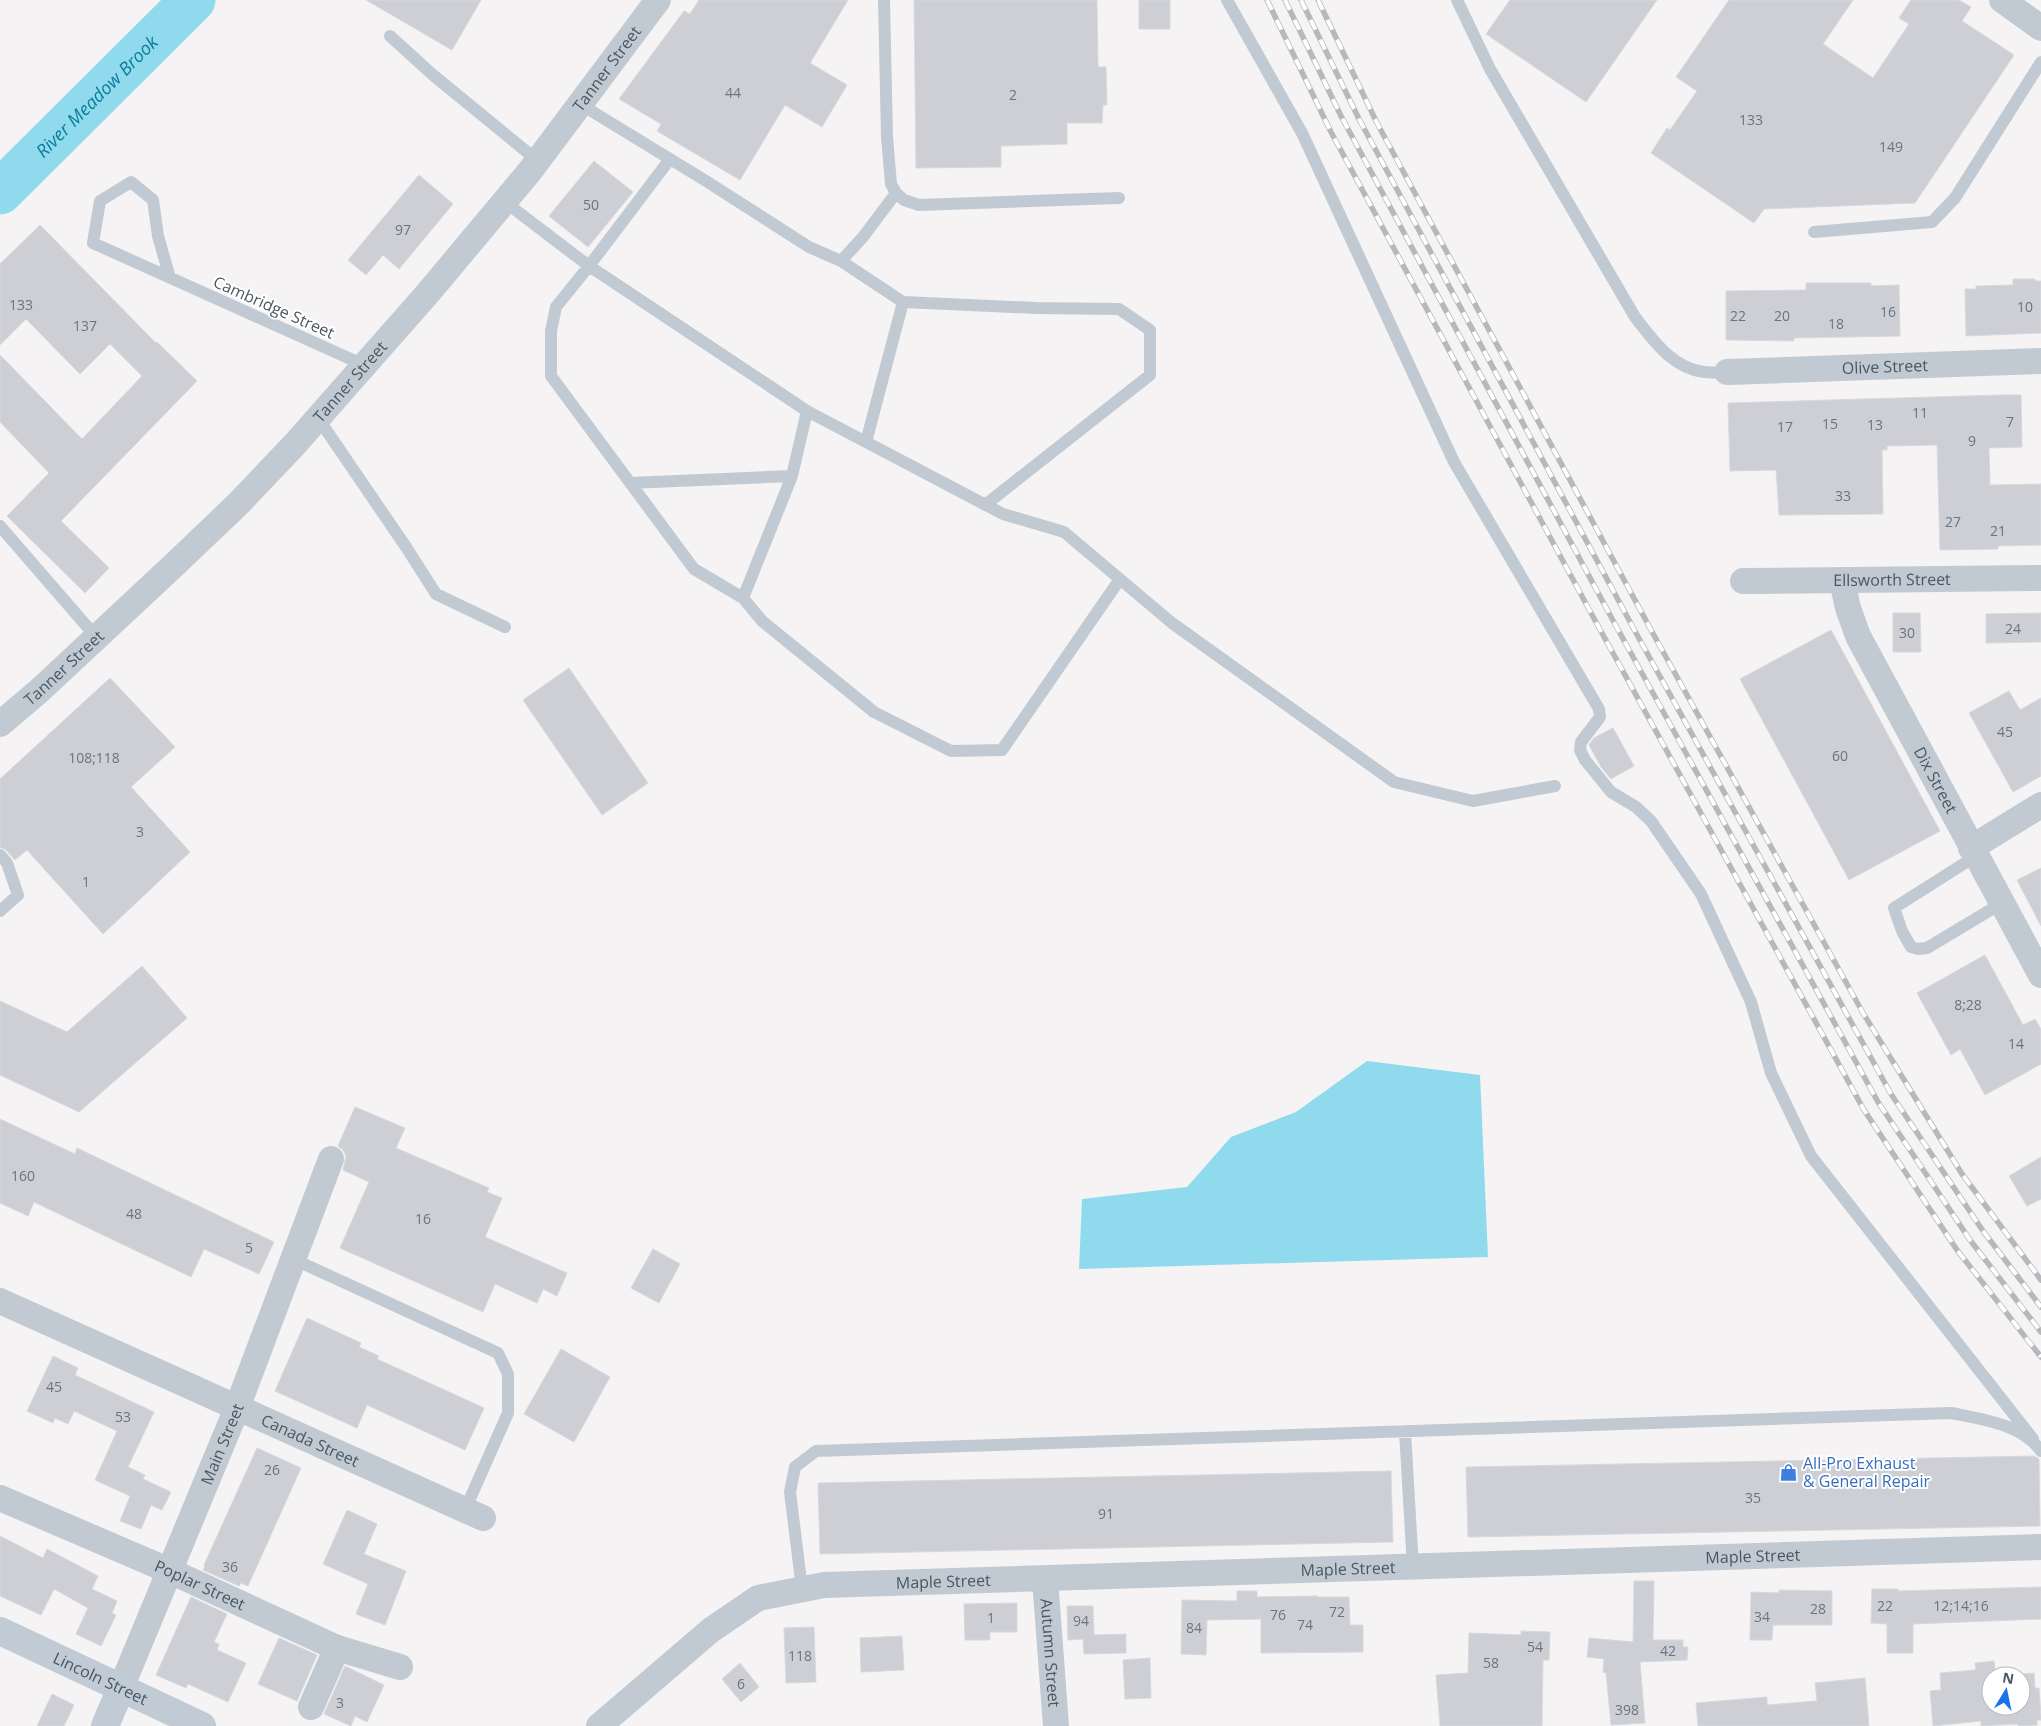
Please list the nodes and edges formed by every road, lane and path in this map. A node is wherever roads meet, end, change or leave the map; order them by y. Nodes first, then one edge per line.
1 (658, 0) edge
2 (884, 0) edge
3 (1227, 0) edge
4 (1457, 0) edge
5 (2002, 0) edge
6 (2041, 28) edge
7 (390, 36) dead end
8 (2041, 62) edge
9 (580, 104) junction
10 (670, 159) junction
11 (538, 161) junction
12 (896, 193) junction
13 (1119, 198) dead end
14 (505, 202) junction
15 (1814, 232) dead end
16 (841, 261) junction
17 (590, 266) junction
18 (170, 278) junction
19 (903, 302) junction
20 (2041, 361) edge
21 (364, 365) junction
22 (1728, 372) joint
23 (807, 411) junction
24 (318, 418) junction
25 (866, 442) junction
26 (792, 476) junction
27 (630, 483) junction
28 (985, 505) junction
29 (0, 526) edge
30 (2041, 578) edge
31 (1120, 579) junction
32 (1743, 581) dead end
33 (1842, 581) junction
34 (743, 598) junction
35 (505, 627) dead end
36 (97, 638) junction
37 (0, 724) edge
38 (1555, 786) dead end
39 (2041, 805) edge
40 (1973, 852) junction
41 (0, 855) edge
42 (2002, 903) junction
43 (0, 911) edge
44 (2041, 975) edge
45 (331, 1159) dead end
46 (293, 1259) junction
47 (0, 1301) edge
48 (237, 1408) junction
49 (1405, 1431) junction
50 (2033, 1440) junction
51 (2041, 1451) edge
52 (0, 1498) edge
53 (474, 1514) joint
54 (2041, 1547) edge
55 (1413, 1568) junction
56 (170, 1571) junction
57 (1046, 1579) junction
58 (802, 1589) junction
59 (0, 1631) edge
60 (337, 1648) junction
61 (400, 1667) dead end
62 (121, 1688) junction
63 (311, 1707) dead end
64 (105, 1726) edge
65 (202, 1726) edge
66 (598, 1726) edge
67 (1056, 1726) edge

1 - 9 street, Tanner Street
2 - 12 lane
3 - 50 lane
4 - 22 lane
5 - 6 street
7 - 11 lane
8 - 15 lane
9 - 10 lane
9 - 11 street, Tanner Street
10 - 16 lane
10 - 17 lane
11 - 14 street, Tanner Street
12 - 13 lane
12 - 16 lane
14 - 17 lane
14 - 21 street, Tanner Street
16 - 19 lane
17 - 23 lane
17 - 27 lane
18 - 18 lane, Cambridge Street
18 - 21 lane, Cambridge Street
19 - 25 lane
19 - 28 lane
20 - 22 street, Olive Street
21 - 24 street, Tanner Street
23 - 25 lane
23 - 26 lane
24 - 35 lane
24 - 36 street, Tanner Street
25 - 28 lane
26 - 27 lane
26 - 34 lane
27 - 34 lane
28 - 31 lane
29 - 36 lane
30 - 33 street, Ellsworth Street
31 - 34 lane
31 - 38 lane
32 - 33 street, Ellsworth Street
33 - 40 street, Dix Street
36 - 37 street, Tanner Street
39 - 40 street
40 - 42 street, Dix Street
40 - 42 lane
41 - 43 lane
42 - 44 street, Dix Street
45 - 46 street, Main Street
46 - 48 street, Main Street
46 - 53 lane
47 - 48 street, Canada Street
48 - 53 street, Canada Street
48 - 56 street, Main Street
49 - 50 lane
49 - 55 lane
49 - 58 lane
50 - 51 lane
52 - 56 street, Poplar Street
54 - 55 street, Maple Street
55 - 57 street, Maple Street
56 - 60 street, Poplar Street
56 - 62 street, Main Street
57 - 58 street, Maple Street
57 - 67 street, Autumn Street
58 - 66 street, Maple Street
59 - 62 street, Lincoln Street
60 - 61 street, Poplar Street
60 - 63 street
62 - 64 street, Main Street
62 - 65 street, Lincoln Street

